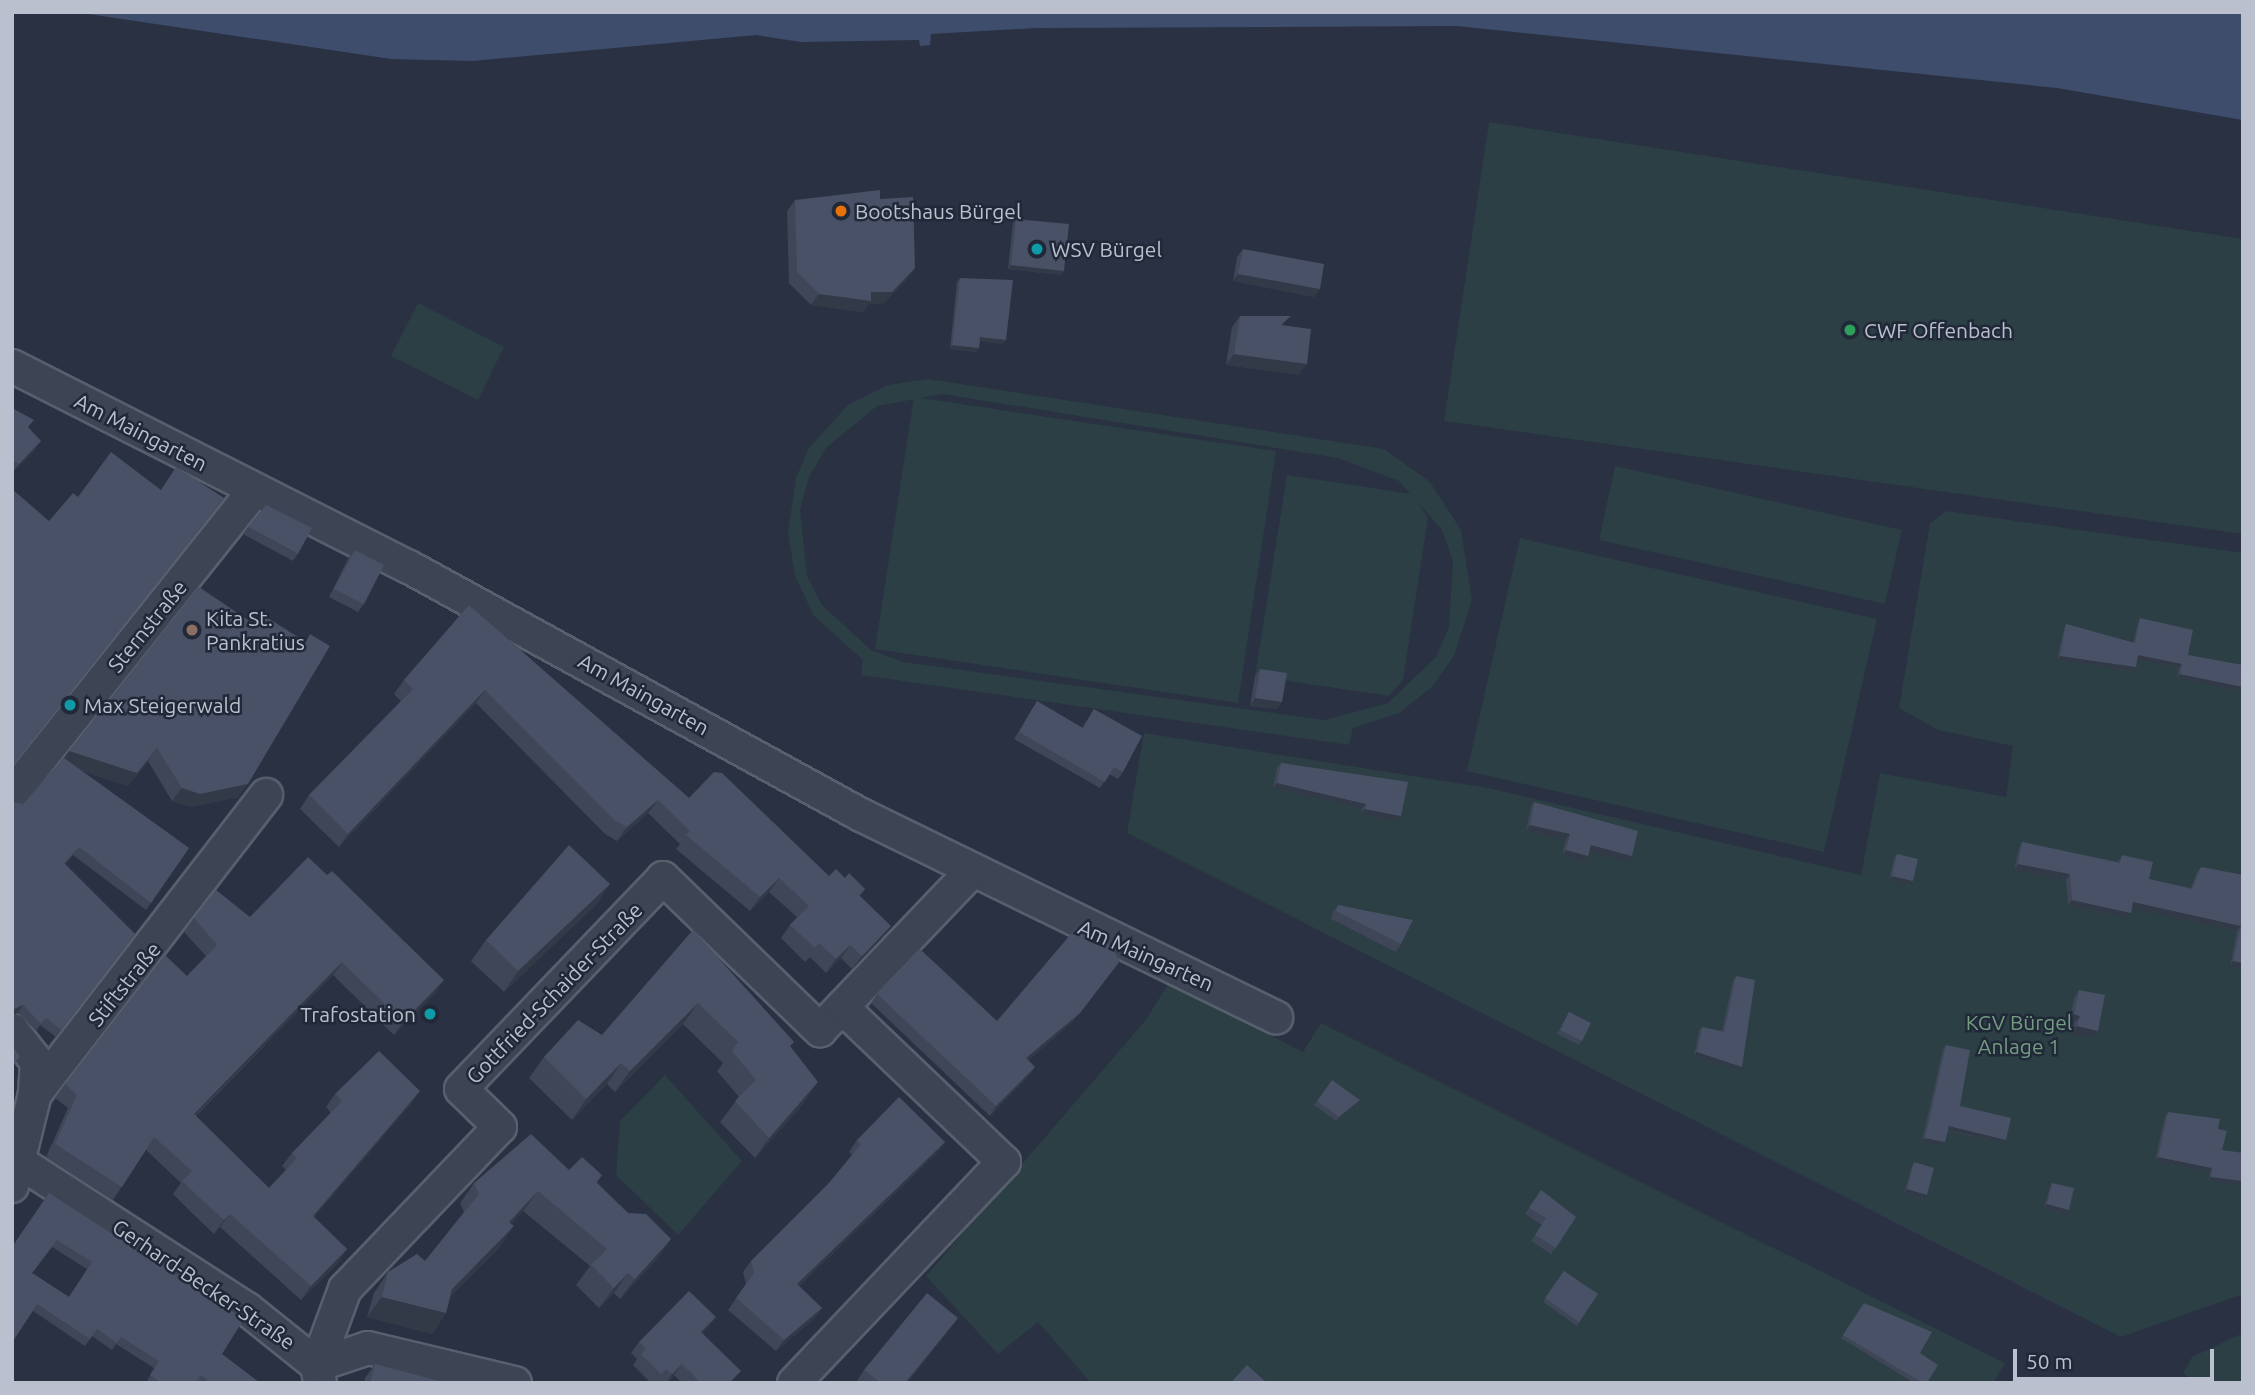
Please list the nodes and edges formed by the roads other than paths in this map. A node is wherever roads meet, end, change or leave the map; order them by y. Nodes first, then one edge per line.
1 (12, 366) edge
2 (255, 490) junction
3 (12, 794) edge
4 (266, 795) dead end
5 (971, 872) junction
6 (842, 1007) junction
7 (1276, 1017) dead end
8 (12, 1030) edge
9 (35, 1094) junction
10 (16, 1175) edge
11 (312, 1377) edge
12 (515, 1383) edge
13 (794, 1383) edge

1 - 2 street, Am Maingarten
2 - 3 street, Sternstraße
2 - 5 street, Am Maingarten
4 - 9 street, Stiftstraße
5 - 6 street, Gottfried-Schaider-Straße
5 - 7 street, Am Maingarten
6 - 11 street, Gottfried-Schaider-Straße
6 - 13 street
8 - 9 street
9 - 10 street, Stiftstraße
10 - 11 street, Gerhard-Becker-Straße
11 - 12 street, Gerhard-Becker-Straße

